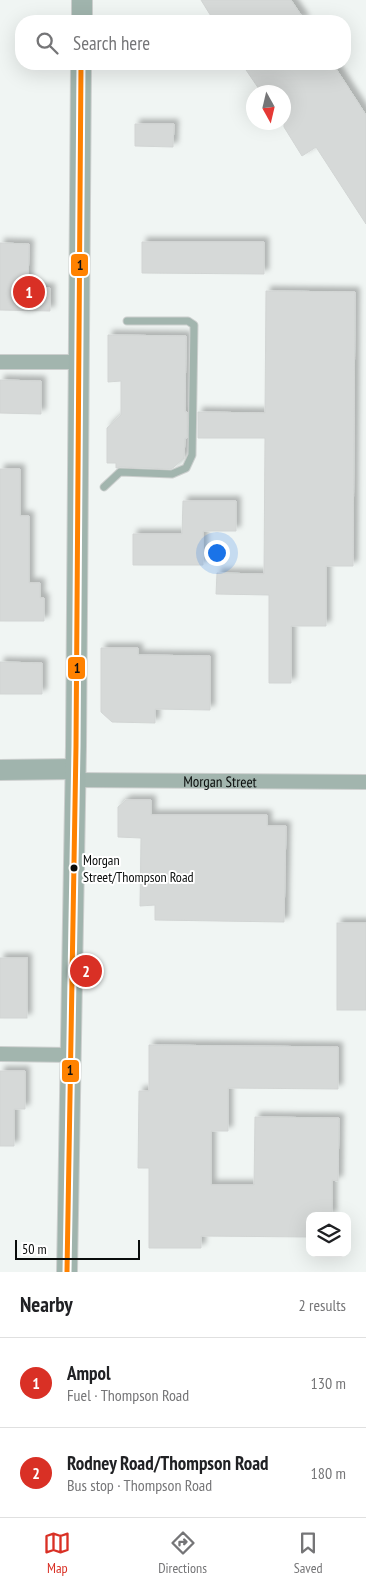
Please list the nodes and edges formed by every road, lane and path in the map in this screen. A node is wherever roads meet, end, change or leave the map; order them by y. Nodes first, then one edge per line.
1 (82, 0) edge
2 (82, 15) edge
3 (81, 70) edge
4 (127, 321) dead end
5 (0, 362) edge
6 (79, 362) junction
7 (104, 487) dead end
8 (0, 770) edge
9 (75, 774) junction
10 (366, 782) edge
11 (0, 1054) edge
12 (70, 1055) junction
13 (67, 1272) edge

1 - 2 main road
3 - 6 main road
4 - 7 lane
5 - 6 street
6 - 9 main road
8 - 9 main road, Morgan Street
9 - 10 street, Morgan Street
9 - 12 main road
11 - 12 street
12 - 13 main road

